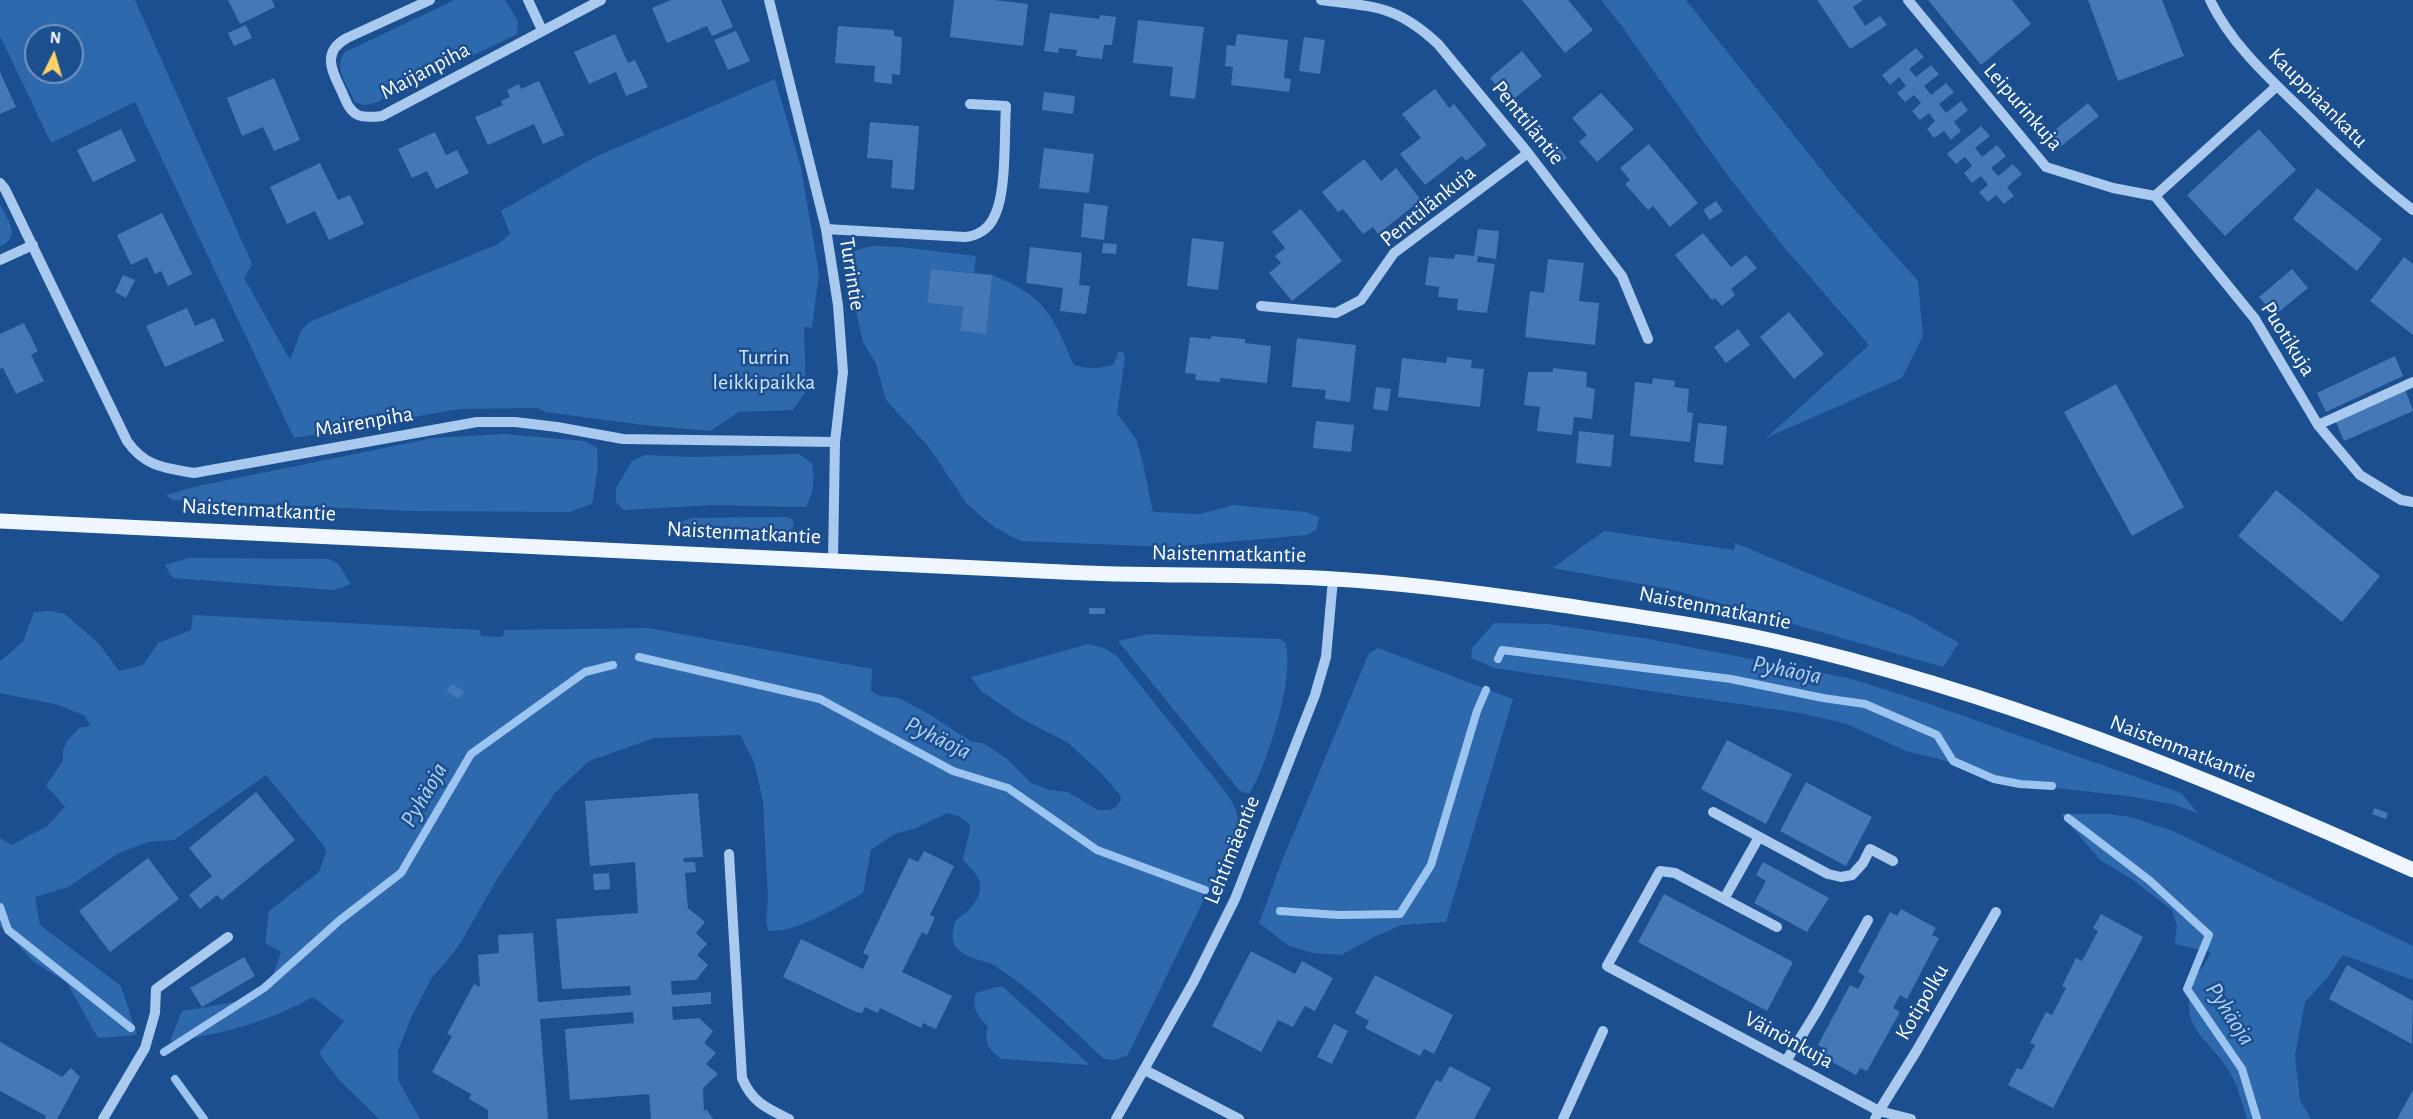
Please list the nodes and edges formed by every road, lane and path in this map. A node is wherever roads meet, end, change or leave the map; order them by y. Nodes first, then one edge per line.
1 (430, 0) edge
2 (528, 0) edge
3 (601, 0) edge
4 (769, 0) edge
5 (1321, 0) edge
6 (1908, 0) edge
7 (2210, 0) edge
8 (542, 30) junction
9 (2277, 86) junction
10 (970, 104) dead end
11 (1528, 153) junction
12 (0, 183) edge
13 (2155, 196) junction
14 (2413, 210) edge
15 (826, 229) junction
16 (33, 245) junction
17 (0, 260) edge
18 (1261, 306) dead end
19 (1648, 339) dead end
20 (2413, 382) edge
21 (2318, 425) junction
22 (835, 442) junction
23 (2413, 502) edge
24 (0, 521) edge
25 (833, 560) junction
26 (1333, 579) junction
27 (1713, 812) dead end
28 (1759, 837) junction
29 (729, 854) dead end
30 (1893, 861) dead end
31 (2413, 870) edge
32 (1724, 899) junction
33 (1996, 912) dead end
34 (1868, 920) dead end
35 (1777, 927) dead end
36 (228, 937) dead end
37 (1603, 1030) dead end
38 (1786, 1061) junction
39 (1145, 1070) junction
40 (1877, 1115) edge
41 (103, 1119) edge
42 (789, 1119) edge
43 (1116, 1119) edge
44 (1239, 1119) edge
45 (1563, 1119) edge
46 (1911, 1119) edge

1 - 8 street, Maijanpiha
2 - 8 street
3 - 8 street, Maijanpiha
4 - 15 street, Turrintie
5 - 11 street, Penttiläntie
6 - 13 street, Leipurinkuja
7 - 9 street, Kauppiaankatu
9 - 13 street
9 - 14 street, Kauppiaankatu
10 - 15 street
11 - 18 street, Penttilänkuja
11 - 19 street, Penttiläntie
12 - 16 street, Mairenpiha
13 - 21 street, Puotikuja
15 - 22 street, Turrintie
16 - 17 street
16 - 22 street, Mairenpiha
20 - 21 street
21 - 23 street, Puotikuja
22 - 25 street, Turrintie
24 - 25 main road, Naistenmatkantie
25 - 26 main road, Naistenmatkantie
26 - 31 main road, Naistenmatkantie
26 - 39 street, Lehtimäentie
27 - 28 street
28 - 30 street
28 - 32 street
29 - 42 street
32 - 35 street
32 - 38 street, Väinönkuja
33 - 40 street, Kotipolku
34 - 38 street
36 - 41 street
37 - 45 street
38 - 40 street, Väinönkuja
39 - 43 street, Lehtimäentie
39 - 44 street
40 - 46 street, Väinönkuja

